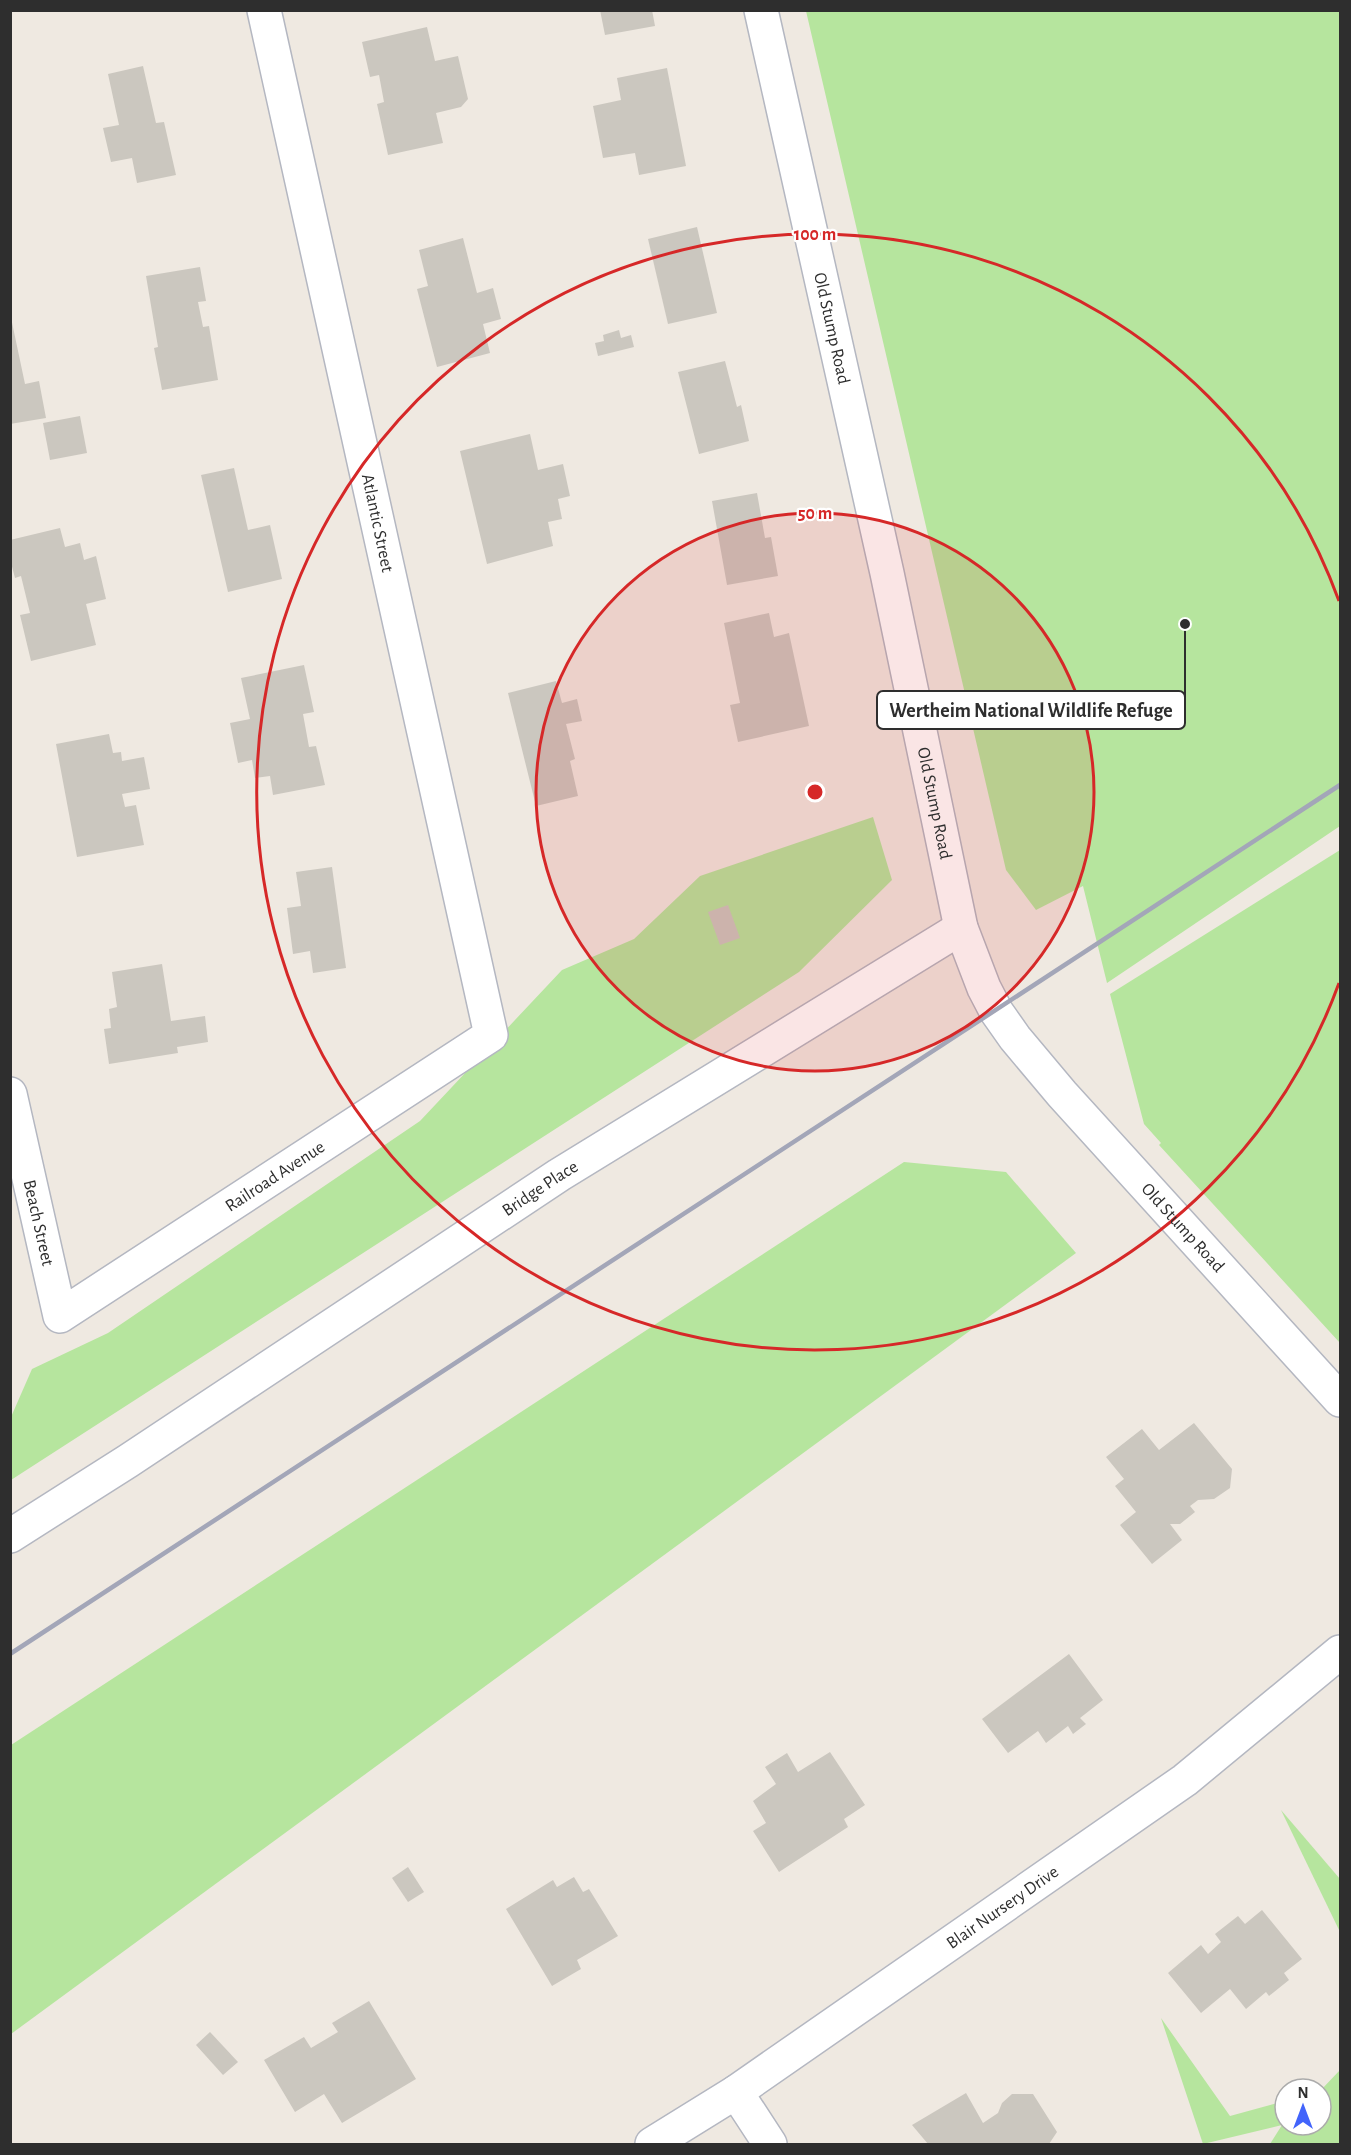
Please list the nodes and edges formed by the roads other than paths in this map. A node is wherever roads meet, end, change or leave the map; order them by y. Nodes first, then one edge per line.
1 (264, 10) edge
2 (761, 10) edge
3 (961, 928) junction
4 (491, 1035) joint
5 (10, 1094) edge
6 (60, 1316) joint
7 (1341, 1400) edge
8 (10, 1536) edge
9 (1341, 1652) edge
10 (736, 2092) junction
11 (652, 2145) edge
12 (770, 2145) edge

1 - 4 street, Atlantic Street
2 - 3 street, Old Stump Road
3 - 7 street, Old Stump Road
3 - 8 street, Bridge Place
4 - 6 street, Railroad Avenue
5 - 6 street, Beach Street
9 - 10 street, Blair Nursery Drive
10 - 11 street, Blair Nursery Drive
10 - 12 street

